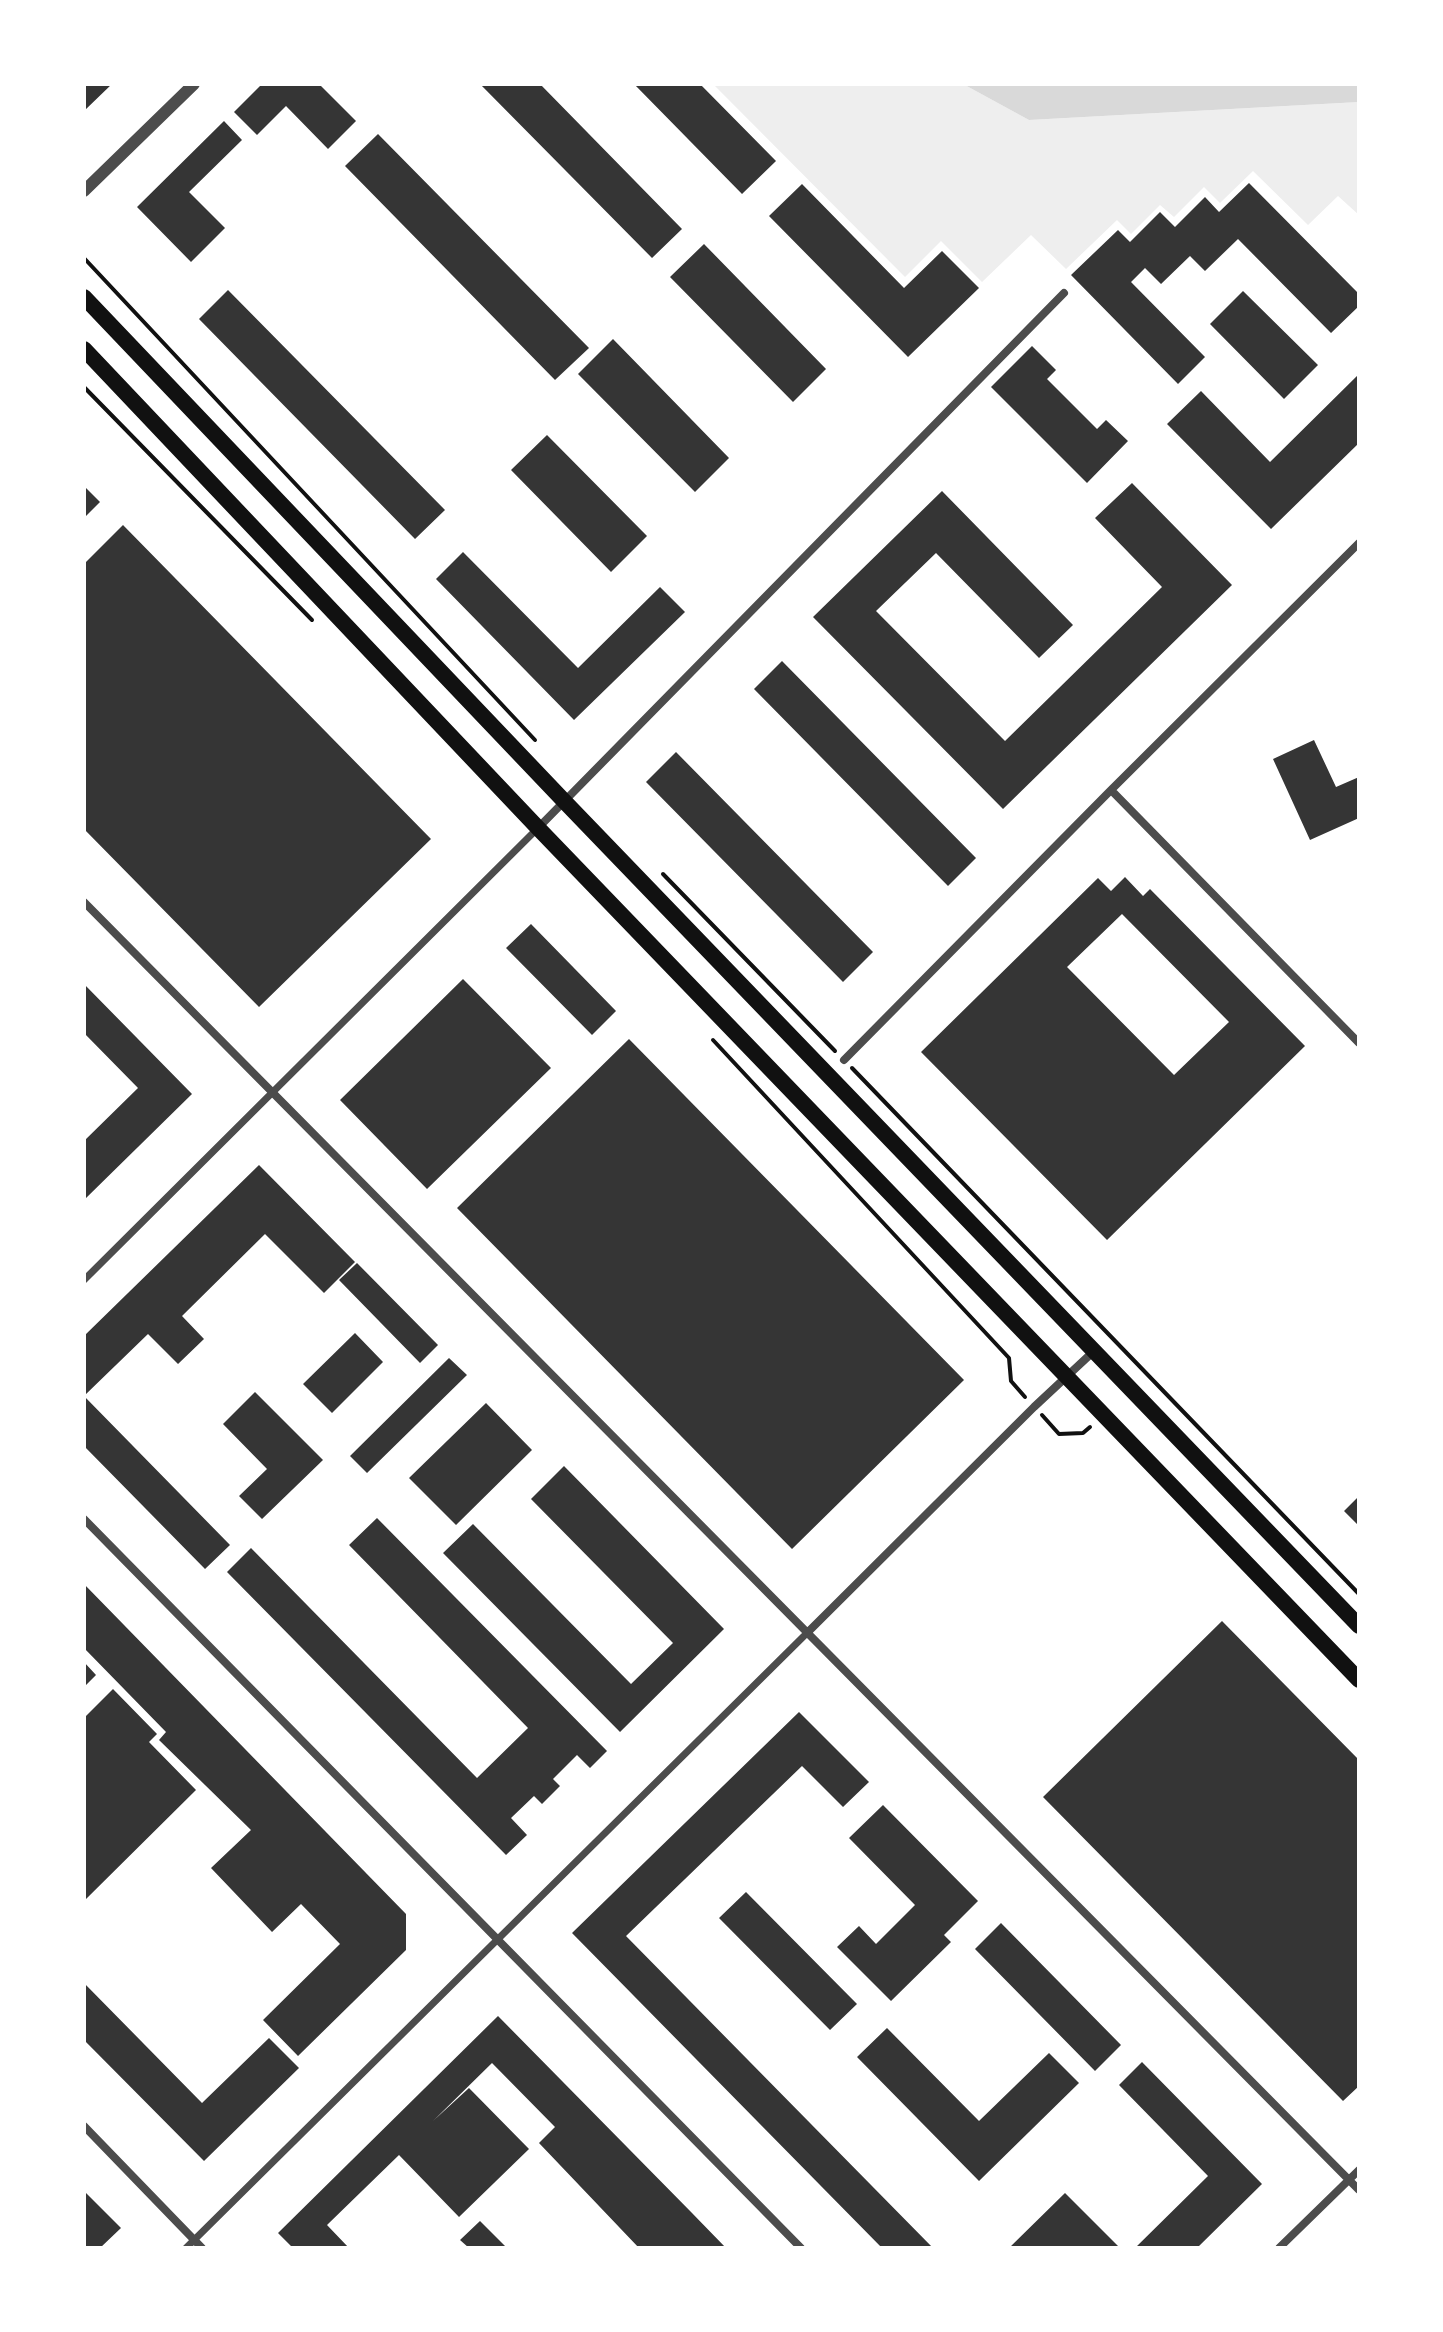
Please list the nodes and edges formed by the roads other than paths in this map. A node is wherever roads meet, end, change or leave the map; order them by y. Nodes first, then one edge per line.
1 (194, 84) edge
2 (84, 191) edge
3 (1064, 293) dead end
4 (84, 297) edge
5 (84, 349) edge
6 (1359, 543) edge
7 (1111, 790) junction
8 (565, 802) junction
9 (538, 828) junction
10 (84, 902) edge
11 (1359, 1043) edge
12 (844, 1060) road end
13 (273, 1094) junction
14 (84, 1280) edge
15 (1094, 1351) junction
16 (1066, 1377) junction
17 (84, 1519) edge
18 (1359, 1626) edge
19 (807, 1633) junction
20 (1359, 1680) edge
21 (497, 1939) junction
22 (84, 2126) edge
23 (1359, 2170) edge
24 (1349, 2179) junction
25 (1359, 2190) edge
26 (194, 2240) junction
27 (186, 2248) edge
28 (202, 2248) edge
29 (801, 2248) edge
30 (1279, 2248) edge

1 - 2 street
3 - 8 street
4 - 8 highway
5 - 9 highway
6 - 7 street
7 - 11 street
7 - 12 street
8 - 9 street
8 - 15 highway
9 - 13 street
9 - 16 highway
10 - 13 street
13 - 14 street
13 - 19 street
15 - 16 street
15 - 18 highway
16 - 19 street
16 - 20 highway
17 - 21 street
19 - 21 street
19 - 24 street
21 - 26 street
21 - 29 street
22 - 26 street
23 - 24 street
24 - 25 street
24 - 30 street
26 - 27 street
26 - 28 street

